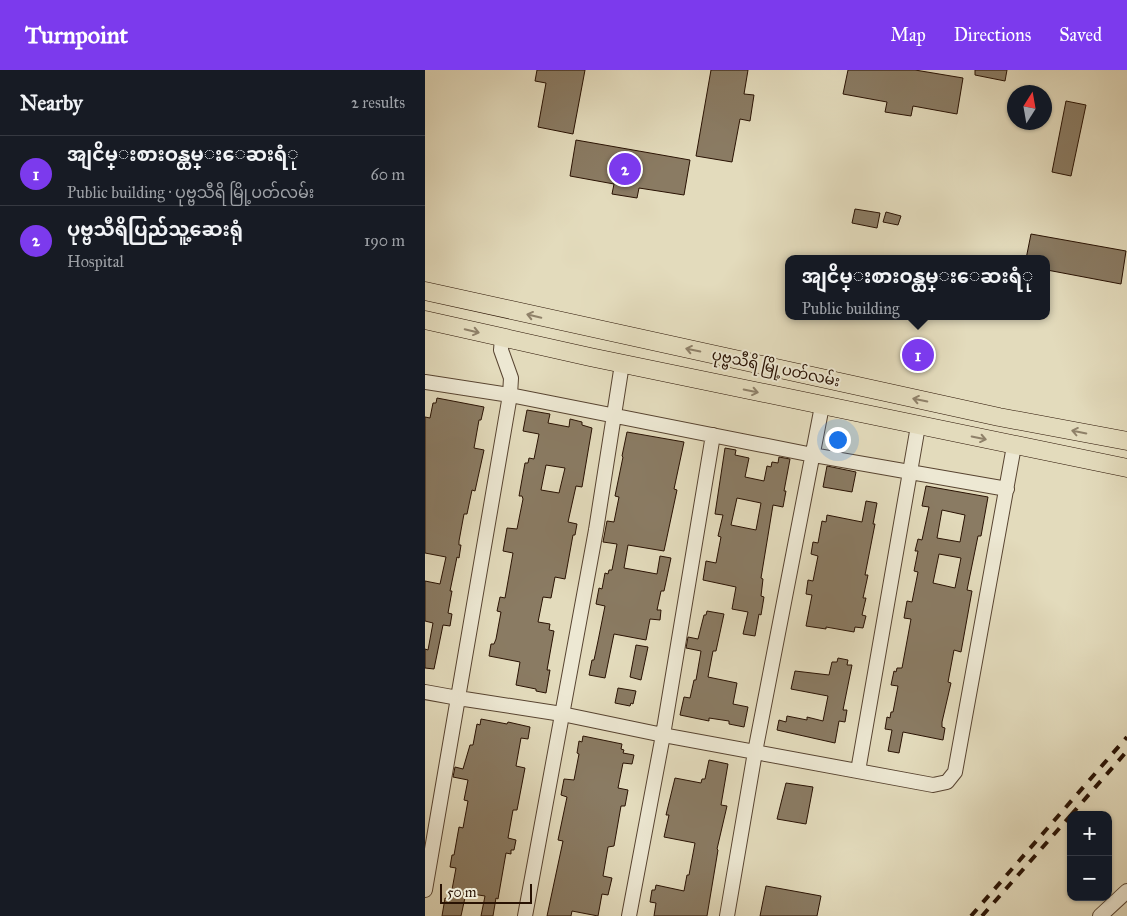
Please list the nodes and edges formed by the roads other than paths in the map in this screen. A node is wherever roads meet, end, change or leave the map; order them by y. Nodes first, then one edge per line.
1 (425, 291) edge
2 (425, 320) edge
3 (502, 338) junction
4 (623, 364) junction
5 (425, 382) edge
6 (510, 395) junction
7 (822, 406) junction
8 (614, 415) junction
9 (918, 426) junction
10 (713, 435) junction
11 (1127, 441) edge
12 (1014, 446) junction
13 (813, 455) junction
14 (1127, 468) edge
15 (910, 472) junction
16 (1007, 489) junction
17 (425, 692) edge
18 (458, 698) junction
19 (562, 714) junction
20 (663, 735) junction
21 (755, 752) junction
22 (858, 771) junction
23 (425, 890) edge
24 (1127, 891) edge
25 (525, 916) edge
26 (629, 916) edge
27 (727, 916) edge
28 (1100, 916) edge

11 -> 1 main road, ပုဗ္ဗသီရိ မြို့ပတ်လမ်း
2 -> 3 main road, ပုဗ္ဗသီရိ မြို့ပတ်လမ်း
3 - 4 main road, ပုဗ္ဗသီရိ မြို့ပတ်လမ်း
3 - 6 street
4 -> 7 main road, ပုဗ္ဗသီရိ မြို့ပတ်လမ်း
4 - 8 street
5 - 6 street
6 - 8 street
6 - 18 street
7 - 9 main road, ပုဗ္ဗသီရိ မြို့ပတ်လမ်း
7 - 13 street
8 - 10 street
8 - 19 street
9 -> 12 main road, ပုဗ္ဗသီရိ မြို့ပတ်လမ်း
9 - 15 street
10 - 13 street
10 - 20 street
12 - 14 main road, ပုဗ္ဗသီရိ မြို့ပတ်လမ်း
12 - 16 street
13 - 15 street
13 - 21 street
15 - 16 street
15 - 22 street
16 - 22 street
17 - 18 street
18 - 19 street
18 - 23 street
19 - 20 street
19 - 25 street
20 - 21 street
20 - 26 street
21 - 22 street
21 - 27 street
24 - 28 street

